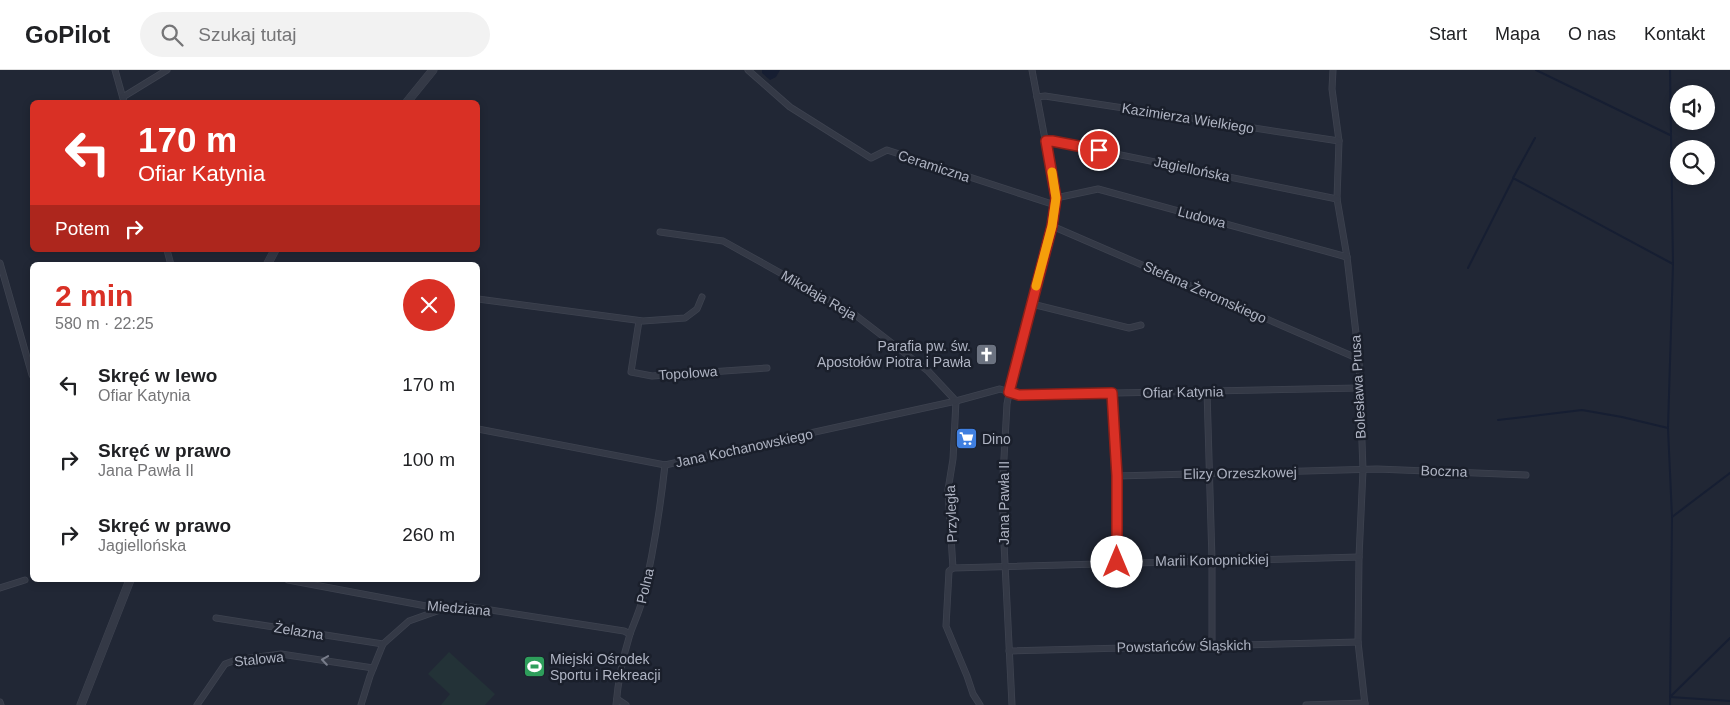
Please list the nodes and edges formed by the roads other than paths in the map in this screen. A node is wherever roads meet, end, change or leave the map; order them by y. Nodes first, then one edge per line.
1 (115, 70) edge
2 (166, 70) edge
3 (433, 70) edge
4 (748, 70) edge
5 (1032, 70) edge
6 (1333, 70) edge
7 (1037, 97) junction
8 (123, 100) edge
9 (409, 100) edge
10 (1046, 141) junction
11 (1339, 141) junction
12 (1056, 198) junction
13 (1337, 199) junction
14 (1055, 205) junction
15 (1052, 226) junction
16 (660, 232) dead end
17 (1347, 257) junction
18 (0, 263) edge
19 (702, 297) dead end
20 (480, 299) edge
21 (1032, 304) junction
22 (639, 321) junction
23 (1141, 325) dead end
24 (1359, 359) junction
25 (30, 368) edge
26 (767, 368) dead end
27 (1359, 388) junction
28 (1207, 391) junction
29 (1009, 392) junction
30 (1112, 393) junction
31 (956, 401) junction
32 (480, 429) edge
33 (665, 465) junction
34 (1363, 470) junction
35 (1209, 474) junction
36 (1526, 475) dead end
37 (1117, 476) junction
38 (1359, 557) junction
39 (1212, 560) junction
40 (1117, 562) junction
41 (1005, 566) junction
42 (953, 568) junction
43 (25, 580) dead end
44 (129, 582) edge
45 (299, 582) edge
46 (0, 588) edge
47 (442, 609) junction
48 (216, 618) dead end
49 (630, 634) junction
50 (1358, 642) junction
51 (383, 644) junction
52 (1212, 646) junction
53 (1009, 650) junction
54 (373, 668) junction
55 (617, 702) edge
56 (1365, 704) edge
57 (81, 705) edge
58 (197, 705) edge
59 (361, 705) edge
60 (626, 705) edge
61 (980, 705) edge
62 (1012, 705) edge
63 (1306, 705) edge

1 - 8 street
2 - 8 street
3 - 9 street
4 - 14 street, Ceramiczna
5 - 7 street, Jana Pawła II
6 - 11 street, Bolesława Prusa
7 - 10 street, Jana Pawła II
7 - 11 street, Kazimierza Wielkiego
10 - 12 street, Jana Pawła II
10 - 13 street, Jagiellońska
11 - 13 street, Bolesława Prusa
12 - 14 street, Jana Pawła II
12 - 17 street, Ludowa
13 - 17 street, Bolesława Prusa
14 - 15 street, Jana Pawła II
15 - 21 street, Jana Pawła II
15 - 24 street, Stefana Żeromskiego
16 - 31 street, Mikołaja Reja
17 - 24 street, Bolesława Prusa
18 - 25 street
19 - 22 street
20 - 22 street
21 - 23 street
21 - 29 street, Jana Pawła II
22 - 26 street, Topolowa
24 - 27 street, Bolesława Prusa
27 - 28 street, Ofiar Katynia
27 - 34 street, Bolesława Prusa
28 - 30 street, Ofiar Katynia
28 - 35 street
29 - 30 street, Ofiar Katynia
29 - 31 street, Jana Kochanowskiego
29 - 41 street, Jana Pawła II
30 - 37 street
31 - 33 street, Jana Kochanowskiego
31 - 42 street, Przyległa
32 - 33 street, Jana Kochanowskiego
33 - 49 street, Polna
34 - 35 street, Elizy Orzeszkowej
34 - 36 street, Boczna
34 - 38 street, Bolesława Prusa
35 - 37 street, Elizy Orzeszkowej
35 - 39 street
37 - 40 street
38 - 39 street, Marii Konopnickiej
38 - 50 street, Bolesława Prusa
39 - 40 street, Marii Konopnickiej
39 - 52 street
40 - 41 street, Marii Konopnickiej
41 - 42 street
41 - 53 street, Jana Pawła II
42 - 61 street, Przyległa
43 - 46 street
44 - 57 street
45 - 47 street, Miedziana
47 - 49 street, Miedziana
47 - 51 street
48 - 51 street, Żelazna
49 - 55 street, Polna
50 - 52 street, Powstańców Śląskich
50 - 56 street, Bolesława Prusa
51 - 54 street
52 - 53 street, Powstańców Śląskich
53 - 62 street, Jana Pawła II
54 -> 58 street, Stalowa
54 - 59 street
55 - 60 street
56 - 63 street

